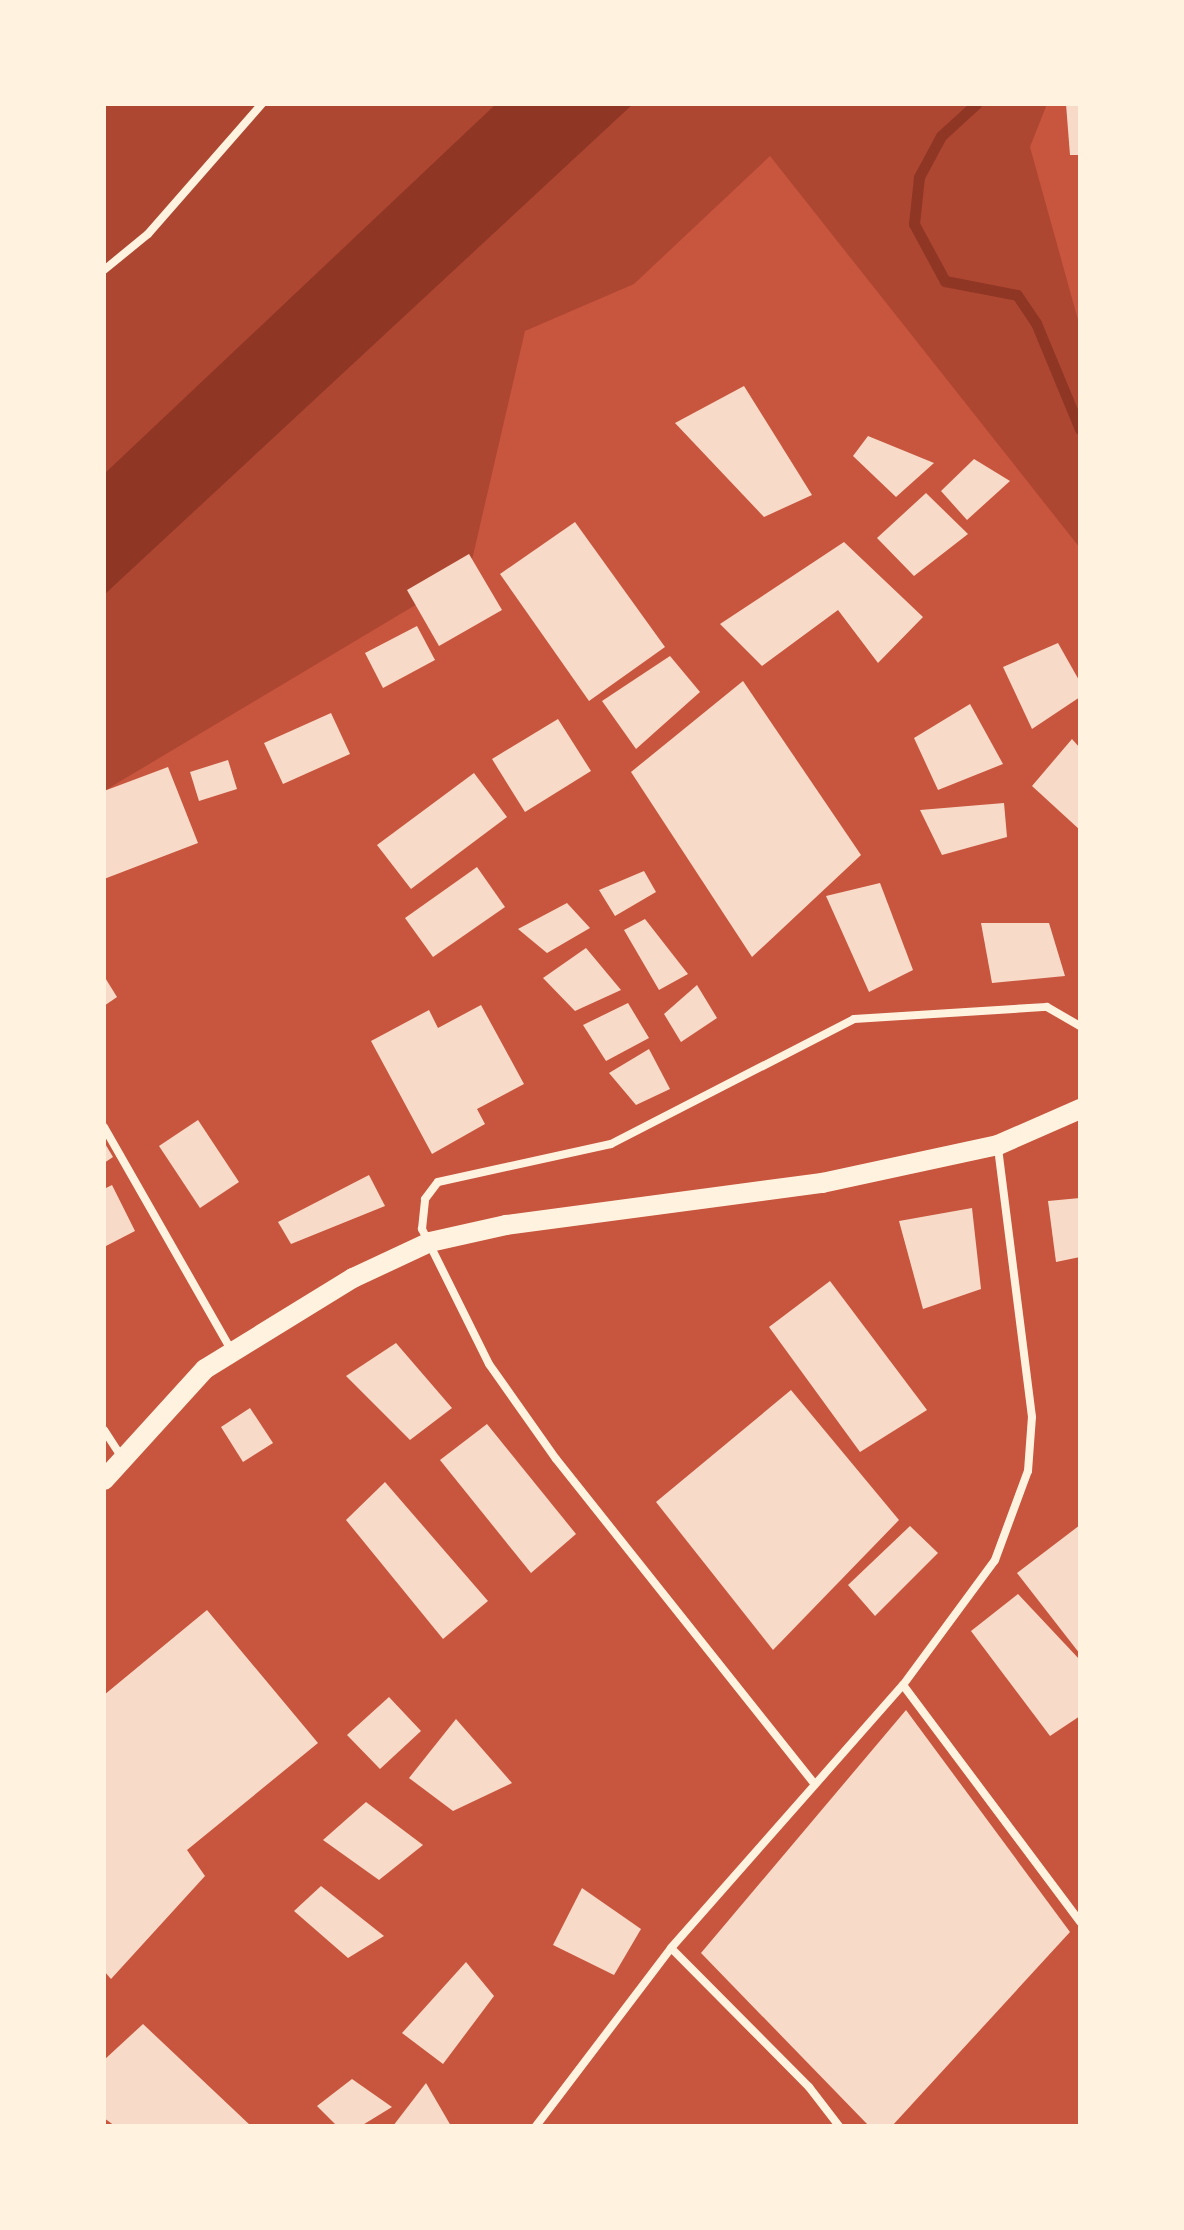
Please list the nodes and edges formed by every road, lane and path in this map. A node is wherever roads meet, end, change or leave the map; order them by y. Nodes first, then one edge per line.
1 (262, 104) edge
2 (104, 270) edge
3 (1080, 1026) edge
4 (1080, 1109) edge
5 (104, 1127) edge
6 (998, 1145) junction
7 (430, 1242) junction
8 (231, 1351) junction
9 (104, 1430) edge
10 (122, 1458) junction
11 (104, 1480) edge
12 (903, 1685) junction
13 (813, 1782) junction
14 (1080, 1922) edge
15 (671, 1948) junction
16 (536, 2126) edge
17 (839, 2126) edge

1 - 2 street
3 - 7 street
4 - 6 main road
5 - 8 street
6 - 7 main road
6 - 12 street
7 - 8 main road
7 - 13 street
8 - 10 main road
9 - 10 street
10 - 11 main road
12 - 13 street
12 - 14 street
13 - 15 street
15 - 16 street
15 - 17 street

